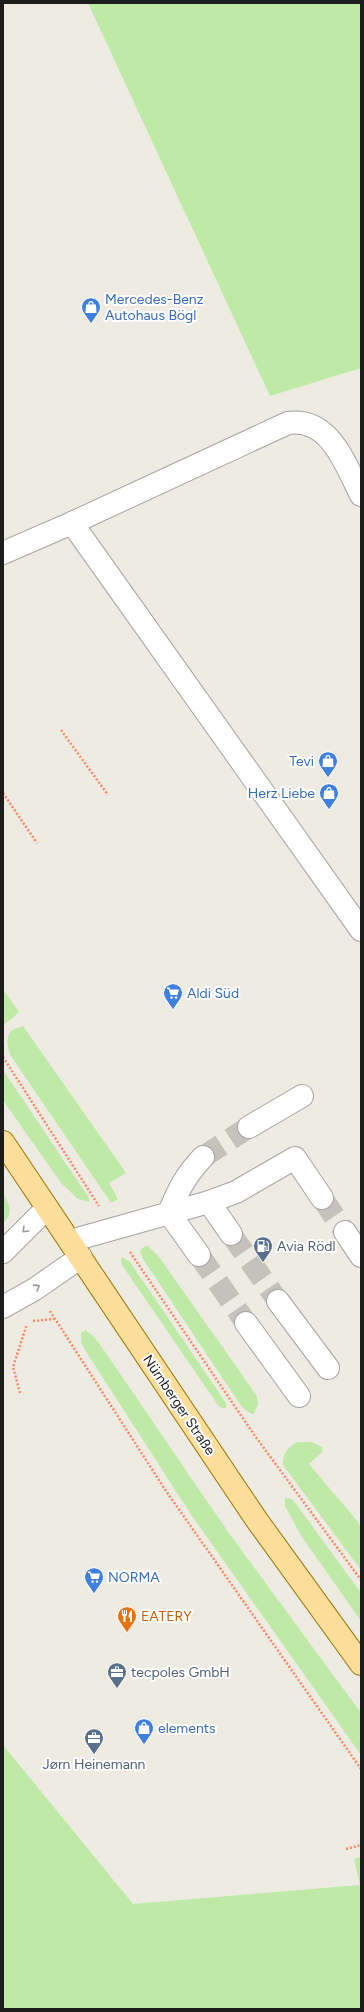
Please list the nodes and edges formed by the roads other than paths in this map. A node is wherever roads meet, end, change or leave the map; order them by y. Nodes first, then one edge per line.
1 (361, 495) edge
2 (72, 523) junction
3 (3, 553) edge
4 (361, 930) edge
5 (302, 1096) dead end
6 (249, 1127) tunnel mouth
7 (3, 1142) edge
8 (204, 1157) tunnel mouth
9 (322, 1198) tunnel mouth
10 (209, 1202) junction
11 (47, 1208) junction
12 (169, 1214) junction
13 (345, 1232) tunnel mouth
14 (231, 1234) tunnel mouth
15 (75, 1249) junction
16 (3, 1252) edge
17 (200, 1255) tunnel mouth
18 (361, 1256) edge
19 (278, 1301) tunnel mouth
20 (3, 1307) edge
21 (246, 1323) tunnel mouth
22 (328, 1368) dead end
23 (298, 1396) dead end
24 (361, 1664) edge

1 - 2 lane
2 - 3 lane
2 - 4 lane
5 - 6 lane
7 - 11 main road, Nürnberger Straße
8 - 12 lane
9 - 10 lane
10 - 12 lane
10 - 14 lane
11 - 15 main road, Nürnberger Straße
11 -> 16 lane
12 - 15 lane
12 - 17 lane
13 - 18 lane
20 -> 15 lane
15 - 24 main road, Nürnberger Straße
19 - 22 lane
21 - 23 lane

